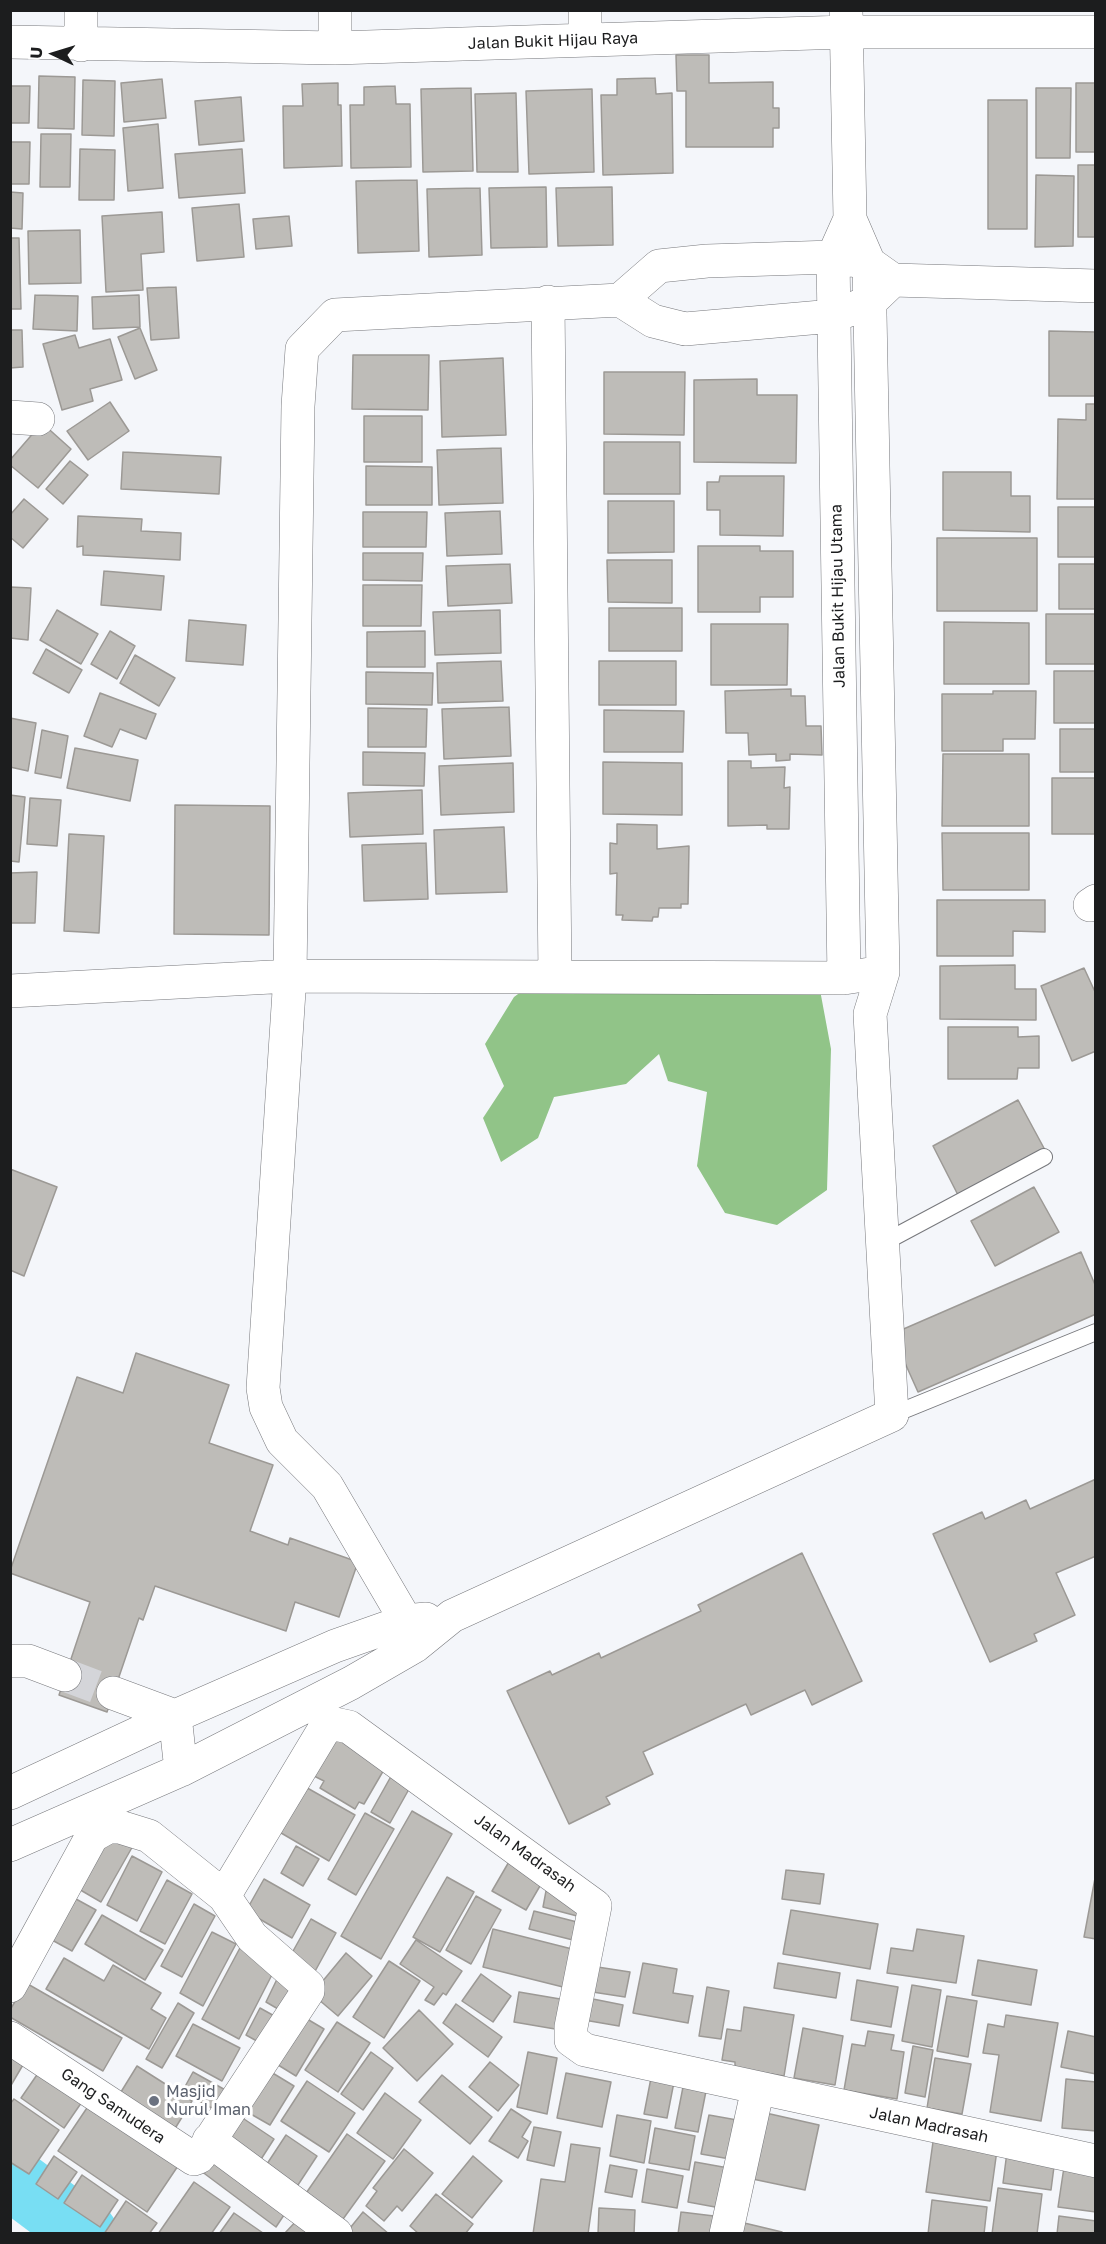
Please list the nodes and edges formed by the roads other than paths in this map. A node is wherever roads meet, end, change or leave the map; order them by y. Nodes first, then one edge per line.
1 (81, 10) edge
2 (335, 10) edge
3 (846, 21) edge
4 (1030, 21) edge
5 (585, 25) edge
6 (1095, 32) edge
7 (10, 42) edge
8 (81, 45) junction
9 (335, 48) junction
10 (850, 219) junction
11 (833, 257) junction
12 (877, 282) junction
13 (1095, 286) edge
14 (620, 300) junction
15 (548, 302) junction
16 (833, 316) junction
17 (883, 972) junction
18 (290, 976) junction
19 (555, 977) junction
20 (844, 978) junction
21 (10, 991) edge
22 (870, 1014) junction
23 (1044, 1157) dead end
24 (883, 1243) junction
25 (1095, 1332) edge
26 (892, 1415) junction
27 (410, 1634) junction
28 (10, 1661) edge
29 (65, 1675) tunnel mouth
30 (113, 1693) tunnel mouth
31 (175, 1716) junction
32 (181, 1770) junction
33 (10, 1793) edge
34 (10, 1845) edge
35 (224, 1896) junction
36 (10, 1986) edge
37 (10, 2038) edge
38 (758, 2088) junction
39 (209, 2140) junction
40 (1095, 2161) edge
41 (336, 2234) edge
42 (726, 2234) edge

1 - 8 street
2 - 9 street
3 - 4 street, Jalan Bukit Hijau Raya
3 - 5 street, Jalan Bukit Hijau Raya
3 - 10 street, Jalan Bukit Hijau Utama
4 - 6 street, Jalan Bukit Hijau Raya
5 - 9 street, Jalan Bukit Hijau Raya
7 - 8 street, Jalan Bukit Hijau Raya
8 - 9 street, Jalan Bukit Hijau Raya
10 - 11 street, Jalan Bukit Hijau Utama
10 - 12 street, Jalan Bukit Hijau Utama
11 - 12 street
11 - 14 street
11 - 16 street, Jalan Bukit Hijau Utama
12 - 13 street
12 - 16 street
12 - 17 street, Jalan Bukit Hijau Utama
14 - 15 street
14 - 16 street
15 - 18 street
15 - 19 street
16 - 20 street, Jalan Bukit Hijau Utama
17 - 20 street
17 - 22 street, Jalan Bukit Hijau Utama
18 - 19 street
18 - 21 street
18 - 27 street
19 - 20 street
20 - 22 street
22 - 24 street
23 - 24 lane
24 - 26 street
25 - 26 lane
26 - 27 street
27 - 31 street
27 - 32 street
28 - 29 street
30 - 31 street
31 - 32 street
31 - 33 street
32 - 34 street
35 - 36 street
35 - 38 street, Jalan Madrasah
35 - 39 street, Gang Samudera
37 - 39 street, Gang Samudera
38 - 40 street, Jalan Madrasah
38 - 42 street
39 - 41 street

